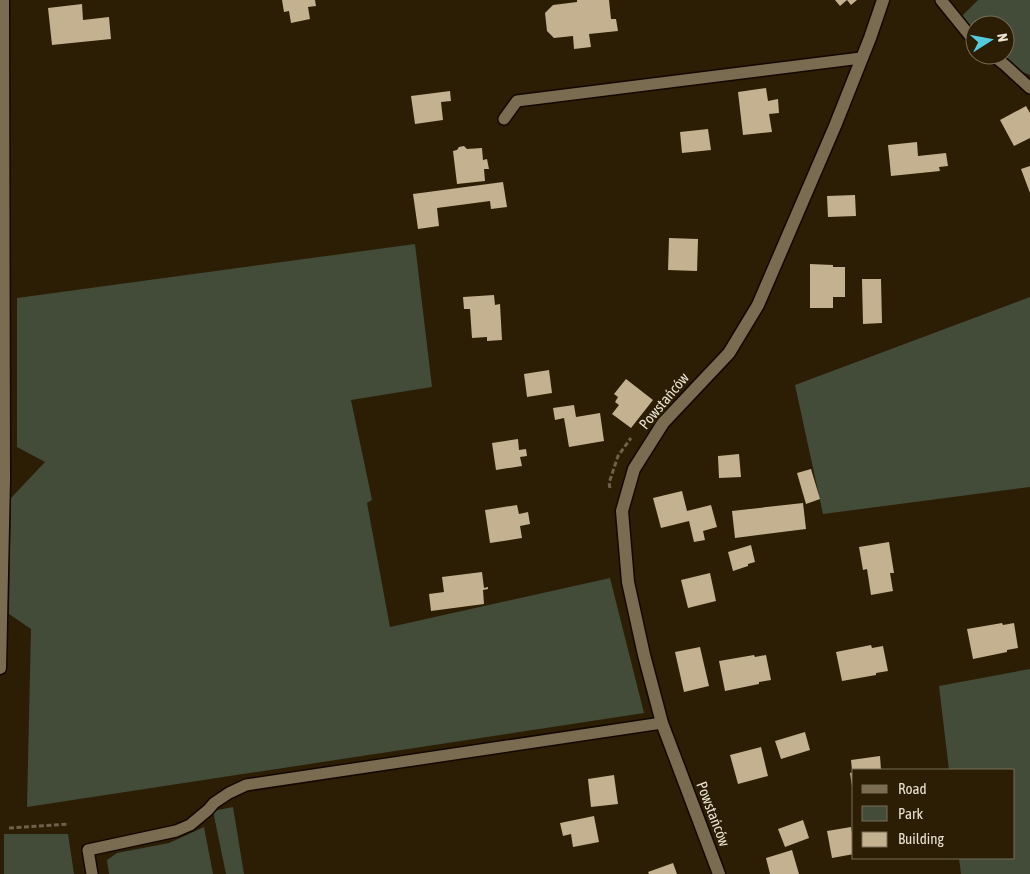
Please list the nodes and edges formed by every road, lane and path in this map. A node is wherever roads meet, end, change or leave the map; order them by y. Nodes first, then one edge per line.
1 (3, 0) edge
2 (883, 0) edge
3 (941, 0) edge
4 (965, 30) edge
5 (861, 58) junction
6 (1005, 65) edge
7 (1030, 88) edge
8 (504, 119) dead end
9 (635, 433) dead end
10 (610, 492) dead end
11 (0, 668) edge
12 (662, 722) junction
13 (69, 824) dead end
14 (9, 828) dead end
15 (92, 874) edge
16 (718, 874) edge

1 - 11 street
2 - 5 street, Powstańców
3 - 4 lane
5 - 8 lane
5 - 12 street, Powstańców
6 - 7 lane
9 - 10 path
12 - 15 lane
12 - 16 street, Powstańców
13 - 14 path

